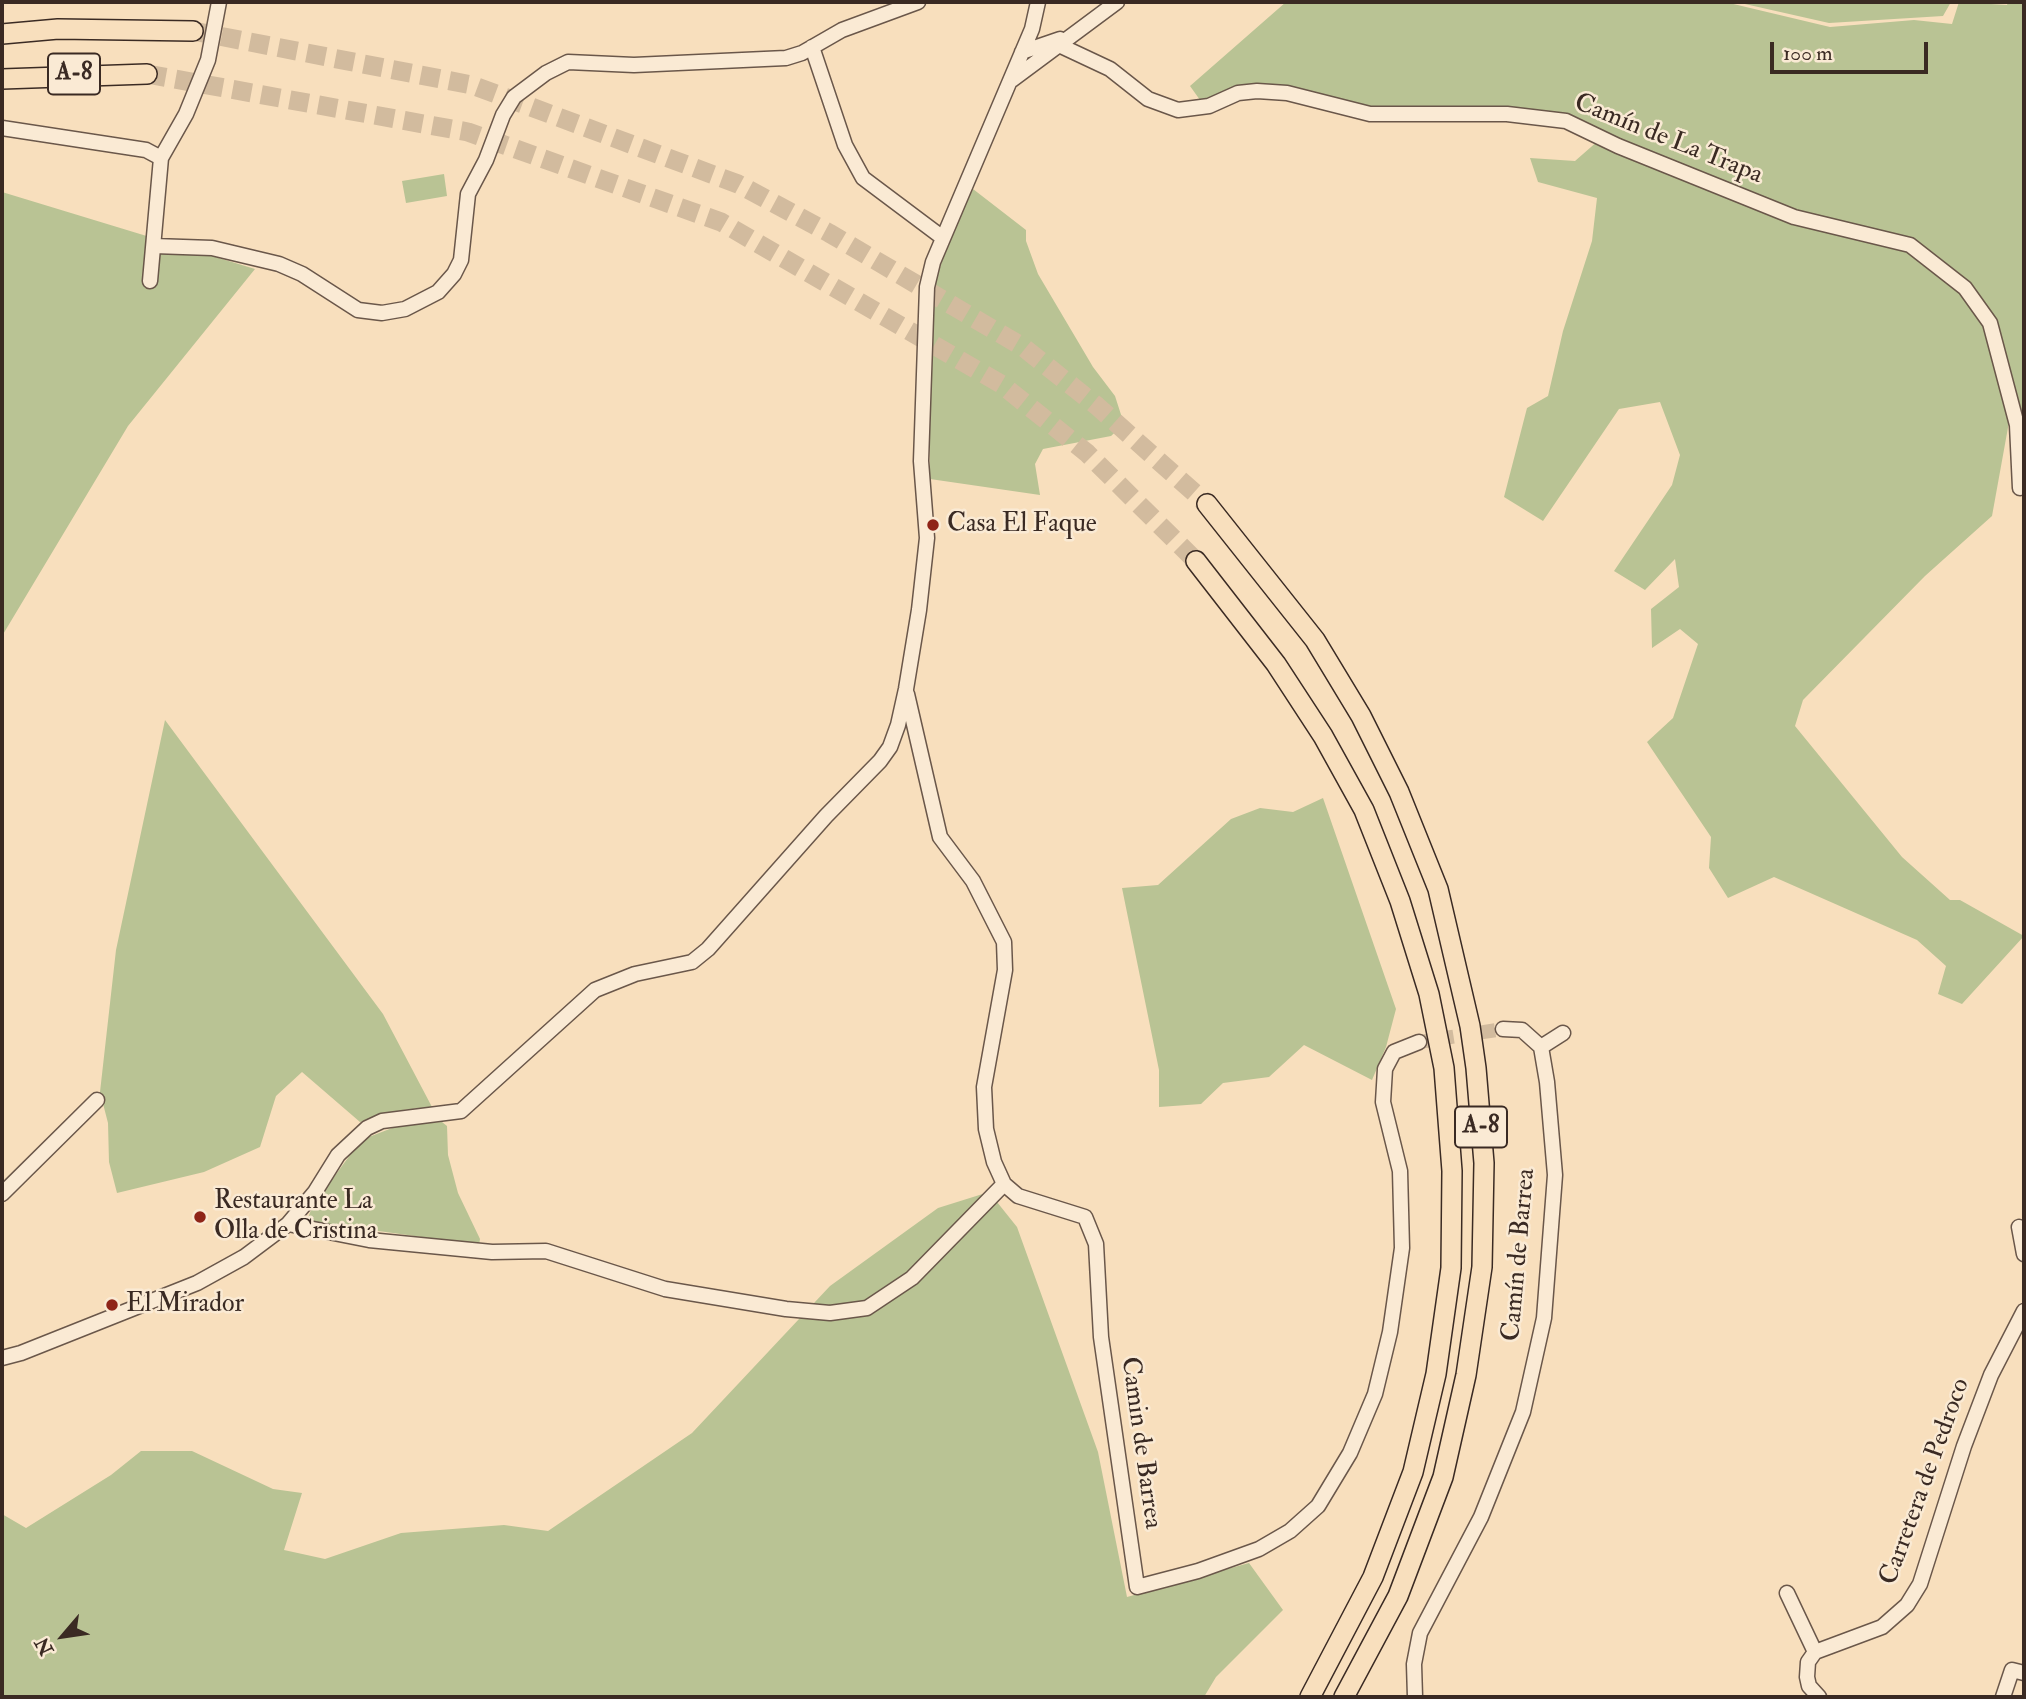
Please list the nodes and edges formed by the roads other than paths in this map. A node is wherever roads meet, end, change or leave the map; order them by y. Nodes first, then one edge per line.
1 (219, 2) edge
2 (918, 2) edge
3 (1028, 2) edge
4 (1117, 2) edge
5 (1036, 15) edge
6 (193, 31) tunnel mouth
7 (2, 34) edge
8 (1062, 41) junction
9 (813, 47) junction
10 (1022, 52) junction
11 (1045, 55) junction
12 (147, 74) tunnel mouth
13 (2, 79) edge
14 (1009, 84) junction
15 (2, 128) edge
16 (161, 158) junction
17 (943, 238) junction
18 (154, 246) junction
19 (150, 281) dead end
20 (2021, 488) dead end
21 (1208, 504) tunnel mouth
22 (1196, 561) tunnel mouth
23 (906, 688) junction
24 (1503, 1028) tunnel mouth
25 (1563, 1033) dead end
26 (1419, 1042) tunnel mouth
27 (1541, 1047) junction
28 (97, 1100) dead end
29 (1004, 1184) junction
30 (2, 1194) edge
31 (288, 1224) junction
32 (2019, 1227) dead end
33 (2024, 1254) edge
34 (2024, 1311) edge
35 (2, 1358) edge
36 (1787, 1592) dead end
37 (1815, 1652) junction
38 (2024, 1673) edge
39 (1310, 1697) edge
40 (1344, 1697) edge
41 (1415, 1697) edge
42 (1819, 1697) edge
43 (2003, 1697) edge

1 - 16 street
2 - 9 street
3 - 5 street
4 - 8 street
5 - 8 street, Camín de La Trapa
5 - 10 street
6 - 7 highway, A-8
8 - 10 street
8 - 11 street
8 - 20 street, Camín de La Trapa
9 - 17 street
9 - 18 street
10 - 11 street
10 - 14 street
11 - 14 street
12 - 13 highway, A-8
14 - 17 street
15 - 16 street
16 - 18 street
17 - 23 street
18 - 19 street
21 - 40 highway, A-8
22 - 39 highway, A-8
23 - 29 street
23 - 31 street
24 - 27 street
25 - 27 street
26 - 29 street, Camin de Barrea
27 - 41 street, Camín de Barrea
28 - 30 street
29 - 31 street
31 - 35 street
32 - 33 street
34 - 37 street, Carretera de Pedroco
36 - 37 street
37 - 42 street
38 - 43 street

